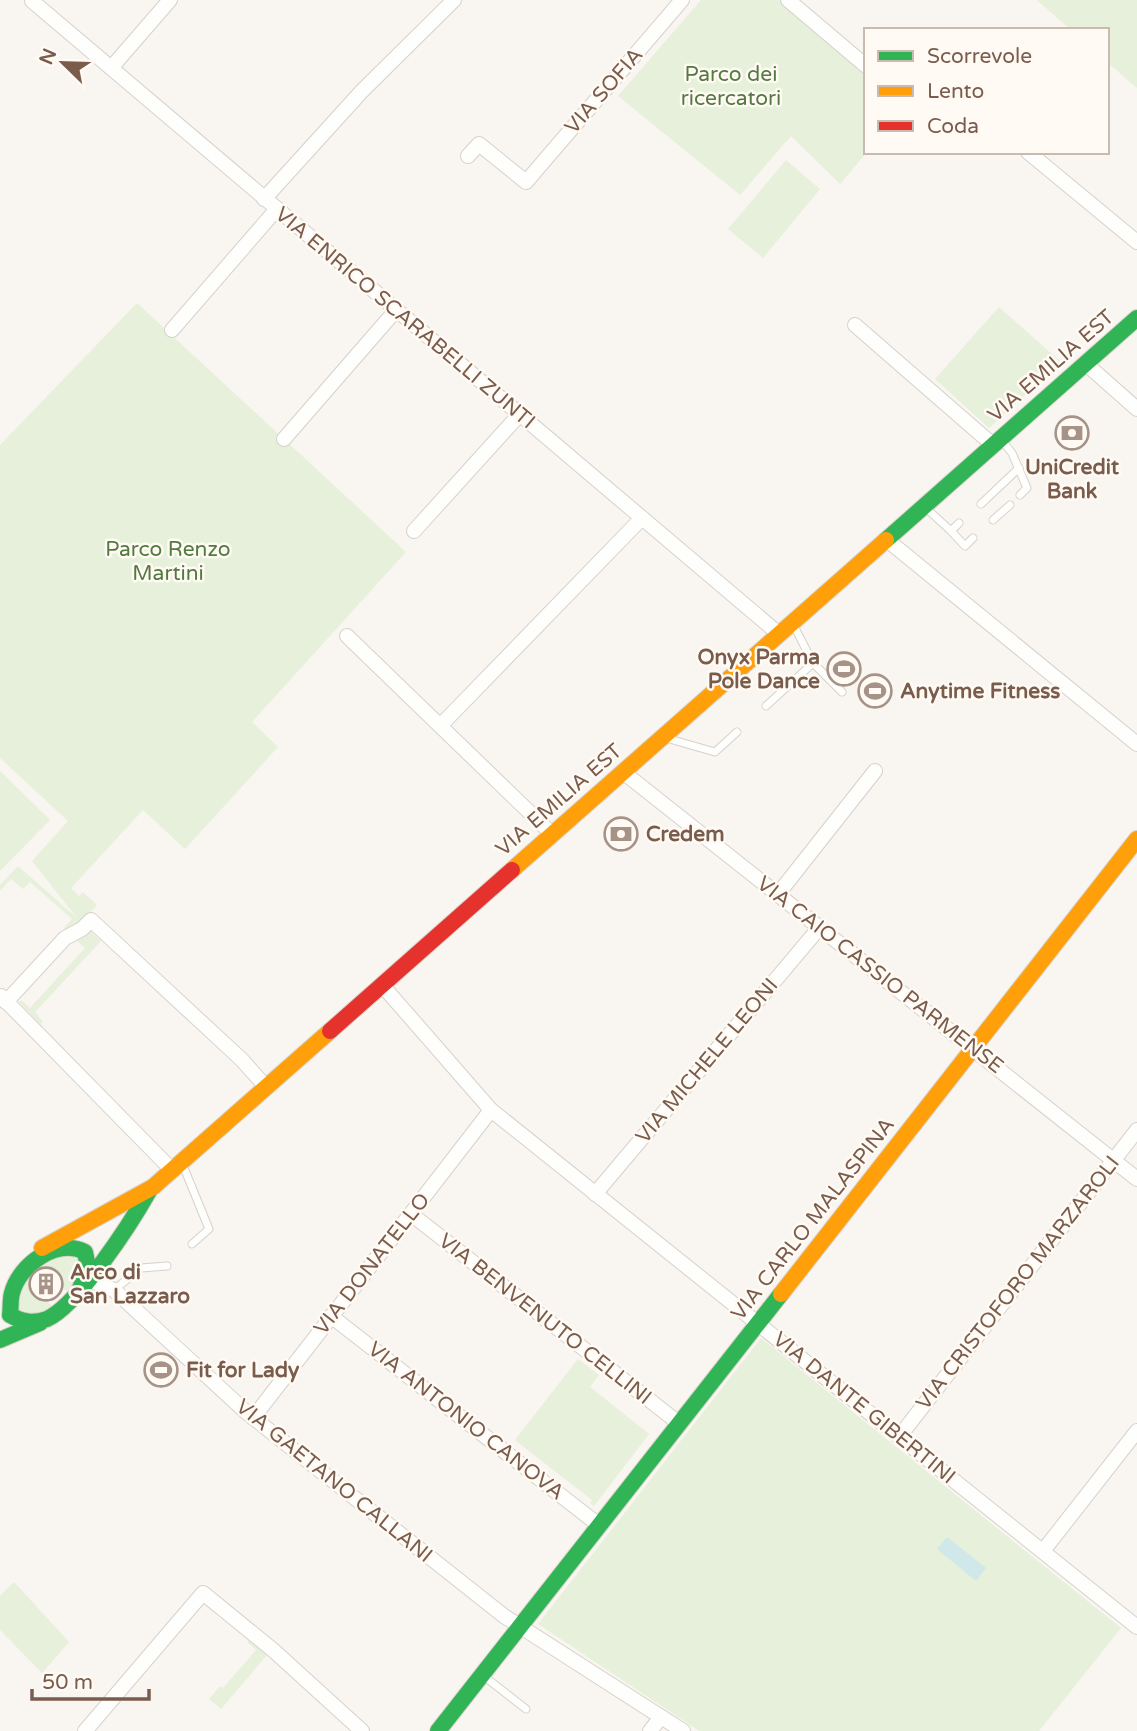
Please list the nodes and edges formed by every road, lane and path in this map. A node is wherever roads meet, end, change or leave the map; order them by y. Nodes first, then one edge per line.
1 (170, 0) edge
2 (454, 0) edge
3 (682, 0) edge
4 (788, 0) edge
5 (32, 1) edge
6 (864, 64) edge
7 (111, 68) junction
8 (1031, 154) edge
9 (468, 156) dead end
10 (264, 199) junction
11 (276, 210) junction
12 (1135, 237) edge
13 (397, 309) junction
14 (1137, 318) edge
15 (855, 325) dead end
16 (173, 330) dead end
17 (1085, 363) junction
18 (1137, 409) edge
19 (520, 414) junction
20 (284, 439) dead end
21 (996, 442) junction
22 (1019, 468) junction
23 (1020, 495) dead end
24 (981, 504) dead end
25 (1010, 505) dead end
26 (923, 506) junction
27 (642, 518) junction
28 (993, 520) dead end
29 (959, 523) dead end
30 (414, 531) dead end
31 (951, 531) junction
32 (973, 538) dead end
33 (886, 539) junction
34 (792, 622) junction
35 (779, 634) junction
36 (347, 636) dead end
37 (813, 663) junction
38 (842, 692) dead end
39 (766, 706) dead end
40 (441, 725) junction
41 (737, 732) dead end
42 (662, 737) junction
43 (1137, 744) edge
44 (875, 771) dead end
45 (623, 772) junction
46 (552, 834) junction
47 (1137, 839) edge
48 (778, 894) junction
49 (820, 927) junction
50 (382, 985) junction
51 (3, 998) edge
52 (973, 1049) junction
53 (266, 1087) junction
54 (491, 1110) junction
55 (1137, 1130) edge
56 (1113, 1160) junction
57 (177, 1166) junction
58 (1137, 1179) edge
59 (153, 1187) junction
60 (595, 1194) junction
61 (411, 1214) junction
62 (192, 1244) dead end
63 (42, 1248) junction
64 (167, 1266) dead end
65 (83, 1285) junction
66 (3, 1287) edge
67 (114, 1290) junction
68 (331, 1316) junction
69 (41, 1322) junction
70 (758, 1324) junction
71 (0, 1340) edge
72 (253, 1418) junction
73 (680, 1424) junction
74 (1137, 1431) edge
75 (899, 1437) junction
76 (600, 1526) junction
77 (1043, 1551) junction
78 (522, 1626) junction
79 (1137, 1627) edge
80 (483, 1675) junction
81 (526, 1709) dead end
82 (661, 1717) junction
83 (85, 1731) edge
84 (362, 1731) edge
85 (439, 1731) edge
86 (650, 1731) edge
87 (683, 1731) edge

1 - 7 street
2 - 10 street
3 - 9 street, VIA SOFIA
4 - 6 street
5 - 7 street, VIA ENRICO SCARABELLI ZUNTI
7 - 10 street, VIA ENRICO SCARABELLI ZUNTI
8 - 12 street
10 - 11 street, VIA ENRICO SCARABELLI ZUNTI
11 - 13 street, VIA ENRICO SCARABELLI ZUNTI
11 - 16 street
13 - 19 street, VIA ENRICO SCARABELLI ZUNTI
13 - 20 street
14 - 17 main road, VIA EMILIA EST
15 - 21 street, VIA EMILIA EST
17 - 18 street
17 - 21 main road, VIA EMILIA EST
19 - 27 street, VIA ENRICO SCARABELLI ZUNTI
19 - 30 street
21 - 22 lane
21 - 26 main road, VIA EMILIA EST
22 - 23 lane
22 - 24 lane
25 - 28 lane
26 - 31 lane
26 - 33 main road, VIA EMILIA EST
27 - 35 street, VIA ENRICO SCARABELLI ZUNTI
27 - 40 street
29 - 31 lane
31 - 32 lane
33 - 34 main road, VIA EMILIA EST
33 - 43 street
34 - 35 main road, VIA EMILIA EST
34 - 37 lane
35 - 42 main road, VIA EMILIA EST
36 - 40 street
37 - 38 lane
37 - 39 lane
40 - 46 street
41 - 42 lane
42 - 45 main road, VIA EMILIA EST
44 - 48 street
45 - 46 main road, VIA EMILIA EST
45 - 48 street, VIA CAIO CASSIO PARMENSE
46 - 50 main road, VIA EMILIA EST
47 - 52 main road, VIA CARLO MALASPINA
48 - 49 street, VIA CAIO CASSIO PARMENSE
49 - 52 street, VIA CAIO CASSIO PARMENSE
49 - 60 street, VIA MICHELE LEONI
50 - 53 main road, VIA EMILIA EST
50 - 54 street, VIA DANTE GIBERTINI
51 - 53 street
51 - 57 street
52 - 56 street, VIA CAIO CASSIO PARMENSE
52 - 70 main road, VIA CARLO MALASPINA
53 - 57 main road, VIA EMILIA EST
54 - 60 street, VIA DANTE GIBERTINI
54 - 61 street, VIA DONATELLO
55 - 56 street, VIA CRISTOFORO MARZAROLI
56 - 58 street, VIA CAIO CASSIO PARMENSE
56 - 75 street, VIA CRISTOFORO MARZAROLI
57 - 59 main road, VIA EMILIA EST
57 - 62 lane
59 - 63 main road, VIA EMILIA EST
59 - 65 main road, VIA EMILIA EST
60 - 70 street, VIA DANTE GIBERTINI
61 - 68 street, VIA DONATELLO
61 - 73 street, VIA BENVENUTO CELLINI
63 - 65 main road
63 - 66 main road, VIA EMILIA EST
64 - 67 lane
65 - 67 street, VIA GAETANO CALLANI
65 - 69 main road, VIA EMILIA EST
66 - 69 main road, VIA EMILIA EST
67 - 72 street, VIA GAETANO CALLANI
68 - 72 street, VIA DONATELLO
68 - 76 street, VIA ANTONIO CANOVA
69 - 71 main road, VIA EMILIA EST
70 - 73 main road, VIA CARLO MALASPINA
70 - 75 street, VIA DANTE GIBERTINI
72 - 78 street, VIA GAETANO CALLANI
73 - 76 main road, VIA CARLO MALASPINA
74 - 77 street
75 - 77 street, VIA DANTE GIBERTINI
76 - 78 main road, VIA CARLO MALASPINA
77 - 79 street, VIA DANTE GIBERTINI
78 - 80 main road, VIA CARLO MALASPINA
78 - 82 street, VIA GAETANO CALLANI
80 - 81 lane
80 - 85 main road, VIA CARLO MALASPINA
82 - 86 street
82 - 87 street, VIA GAETANO CALLANI
83 - 84 street

